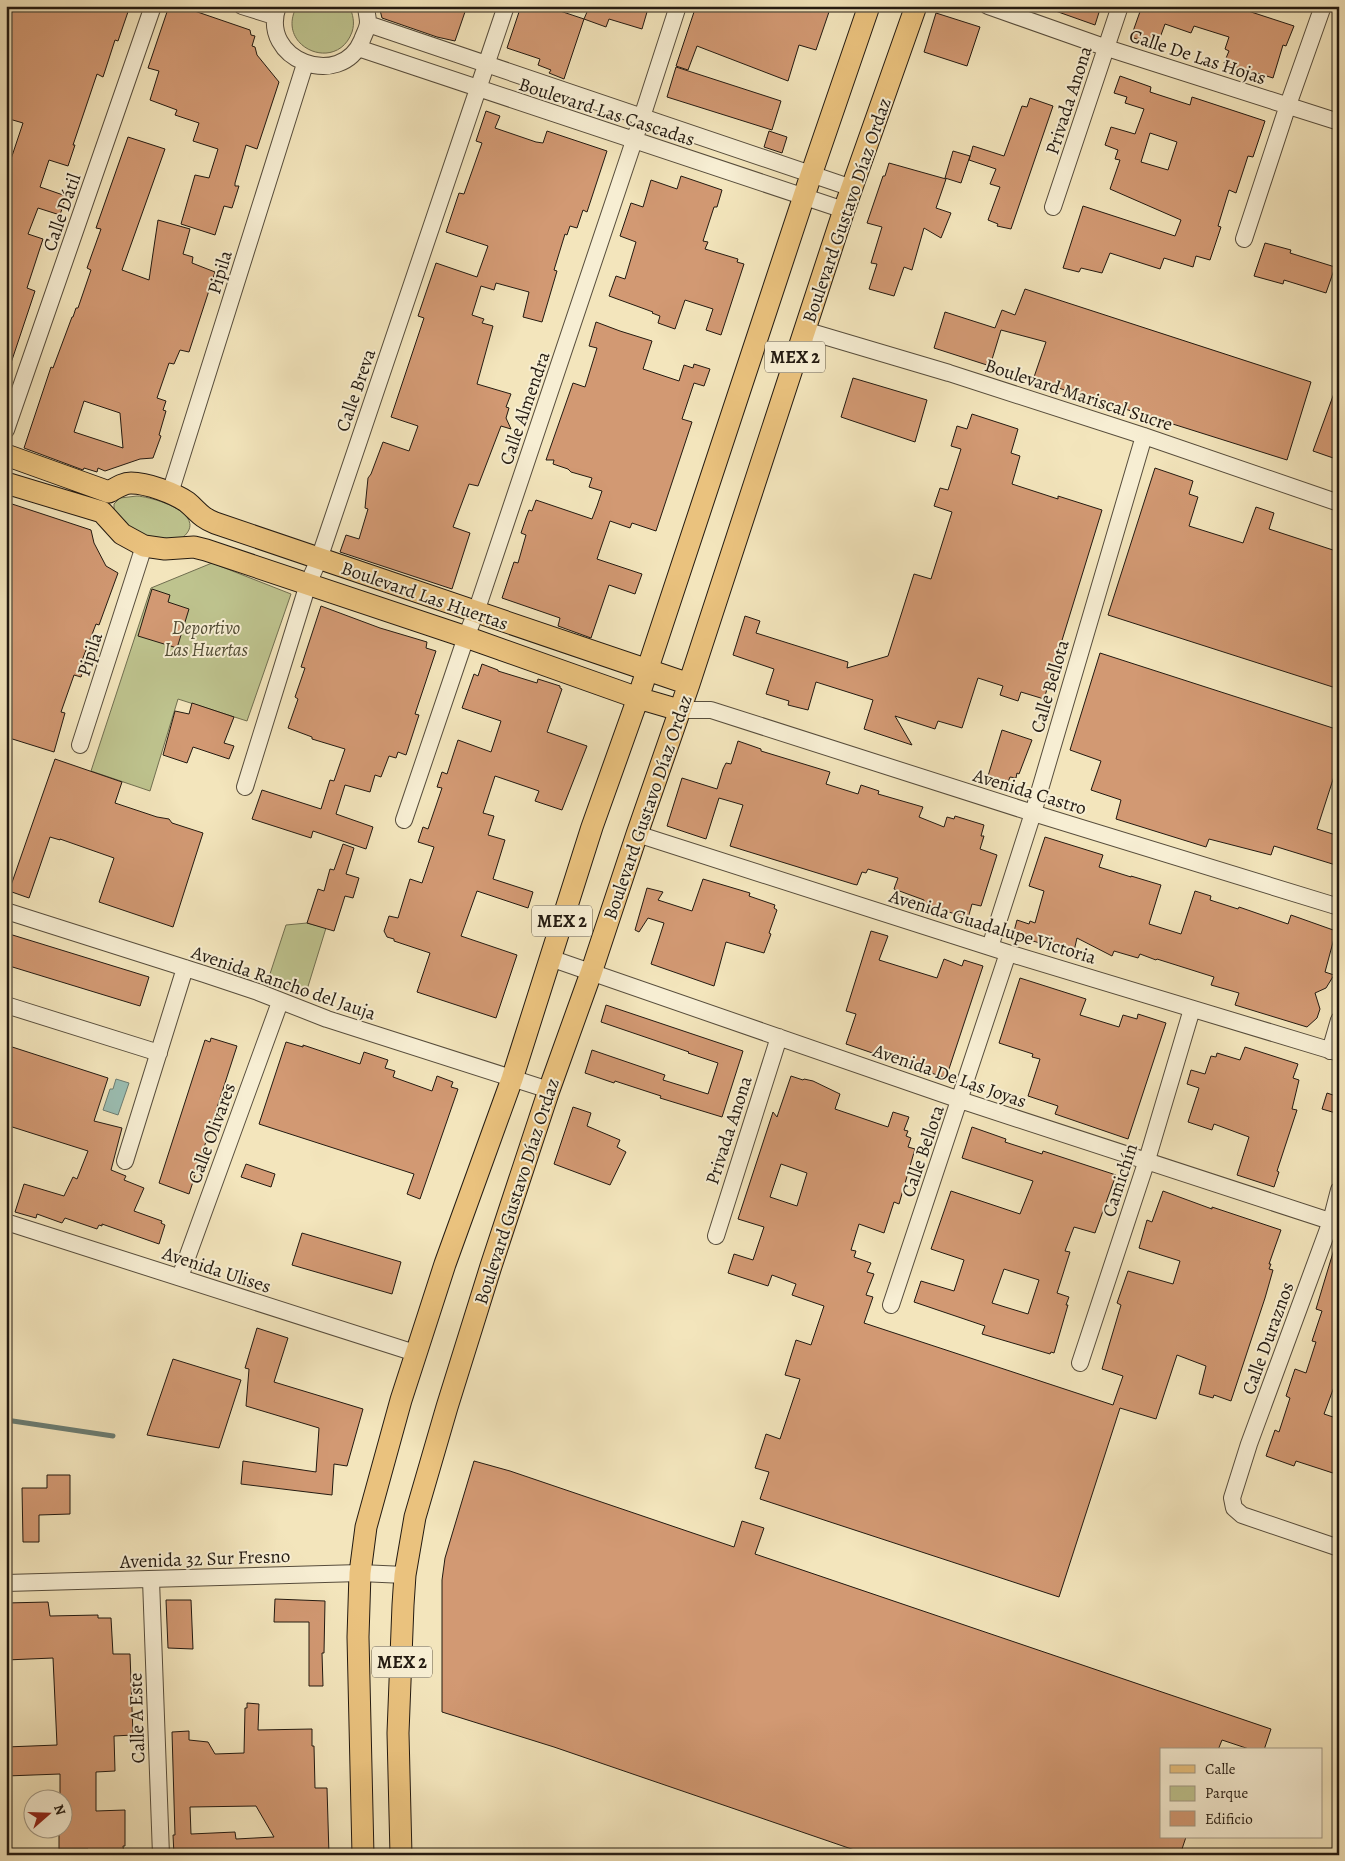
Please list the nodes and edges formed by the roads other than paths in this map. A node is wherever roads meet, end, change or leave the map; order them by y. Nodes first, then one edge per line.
1 (153, 6) edge
2 (242, 6) edge
3 (366, 6) edge
4 (506, 6) edge
5 (678, 6) edge
6 (869, 6) edge
7 (916, 6) edge
8 (988, 6) edge
9 (1120, 6) edge
10 (1323, 6) edge
11 (276, 11) edge
12 (368, 24) junction
13 (358, 48) junction
14 (1106, 48) junction
15 (305, 64) junction
16 (486, 65) junction
17 (479, 90) junction
18 (1288, 105) junction
19 (642, 117) junction
20 (1339, 122) edge
21 (635, 140) junction
22 (811, 175) junction
23 (852, 188) junction
24 (804, 198) junction
25 (1053, 207) dead end
26 (844, 210) junction
27 (1244, 239) dead end
28 (804, 330) junction
29 (6, 430) edge
30 (1144, 436) junction
31 (6, 455) edge
32 (6, 483) edge
33 (109, 492) junction
34 (170, 493) junction
35 (1339, 503) edge
36 (102, 512) junction
37 (204, 519) junction
38 (144, 546) junction
39 (194, 547) junction
40 (319, 559) junction
41 (308, 584) junction
42 (476, 612) junction
43 (466, 637) junction
44 (647, 671) junction
45 (689, 684) junction
46 (638, 698) junction
47 (679, 710) junction
48 (711, 710) junction
49 (80, 745) dead end
50 (245, 787) dead end
51 (1033, 813) junction
52 (404, 820) dead end
53 (637, 834) junction
54 (1339, 907) edge
55 (6, 911) edge
56 (990, 947) junction
57 (1008, 953) junction
58 (550, 958) junction
59 (185, 968) junction
60 (591, 973) junction
61 (280, 1002) junction
62 (6, 1005) edge
63 (1192, 1009) junction
64 (1339, 1020) edge
65 (779, 1037) junction
66 (1334, 1052) edge
67 (159, 1053) junction
68 (512, 1079) junction
69 (549, 1090) junction
70 (960, 1100) junction
71 (1147, 1160) junction
72 (125, 1161) dead end
73 (1339, 1190) edge
74 (6, 1222) edge
75 (1335, 1223) edge
76 (716, 1236) dead end
77 (180, 1277) junction
78 (891, 1305) dead end
79 (416, 1353) junction
80 (1080, 1363) dead end
81 (1339, 1548) edge
82 (360, 1573) junction
83 (405, 1575) junction
84 (151, 1580) junction
85 (6, 1583) edge
86 (161, 1855) edge
87 (363, 1855) edge
88 (401, 1855) edge

1 - 29 street, Calle Dátil
2 - 11 street
3 - 12 street
4 - 16 street, Calle Breva
5 - 19 street, Calle Almendra
6 - 22 main road, Boulevard Gustavo Díaz Ordaz / MEX 2
7 - 23 main road, Boulevard Gustavo Díaz Ordaz / MEX 2
8 - 14 street, Calle De Las Hojas
9 - 14 street, Privada Anona
10 - 18 street
11 - 15 street
12 - 13 street
12 - 16 street, Boulevard Las Cascadas
13 - 15 street
13 - 17 street, Boulevard Las Cascadas
14 - 18 street, Calle De Las Hojas
14 - 25 street, Privada Anona
15 - 34 street, Pipila
16 - 17 street, Calle Breva
16 - 19 street, Boulevard Las Cascadas
17 - 21 street, Boulevard Las Cascadas
17 - 40 street, Calle Breva
18 - 20 street, Calle De Las Hojas
18 - 27 street
19 - 21 street, Calle Almendra
19 - 22 street, Boulevard Las Cascadas
21 - 24 street, Boulevard Las Cascadas
21 - 42 street, Calle Almendra
22 - 23 street, Boulevard Las Cascadas
22 - 24 main road, Boulevard Gustavo Díaz Ordaz / MEX 2
23 - 26 main road, Boulevard Gustavo Díaz Ordaz / MEX 2
24 - 26 street, Boulevard Las Cascadas
24 - 44 main road, Boulevard Gustavo Díaz Ordaz / MEX 2
26 - 28 main road, Boulevard Gustavo Díaz Ordaz / MEX 2
28 - 30 street, Boulevard Mariscal Sucre
28 - 45 main road, Boulevard Gustavo Díaz Ordaz / MEX 2
30 - 35 street, Boulevard Mariscal Sucre
30 - 51 street, Calle Bellota
31 - 33 main road
32 - 36 main road
33 - 34 main road, Boulevard Las Huertas
33 - 36 main road
34 - 37 main road, Boulevard Las Huertas
36 - 38 main road, Boulevard Las Huertas
37 - 39 main road
37 - 40 main road, Boulevard Las Huertas
38 - 39 main road, Boulevard Las Huertas
38 - 49 street, Pipila
39 - 41 main road, Boulevard Las Huertas
40 - 41 street, Calle Breva
40 - 42 main road, Boulevard Las Huertas
41 - 43 main road, Boulevard Las Huertas
41 - 50 street, Calle Breva
42 - 43 street, Calle Almendra
42 - 44 main road, Boulevard Las Huertas
43 - 46 main road, Boulevard Las Huertas
43 - 52 street, Calle Almendra
44 - 45 main road, Boulevard Las Huertas
44 - 46 main road, Boulevard Gustavo Díaz Ordaz / MEX 2
45 - 47 main road, Boulevard Gustavo Díaz Ordaz / MEX 2
45 - 48 street
46 - 47 main road, Boulevard Las Huertas
46 - 58 main road, Boulevard Gustavo Díaz Ordaz / MEX 2
47 - 48 street, Avenida Castro
47 - 53 main road, Boulevard Gustavo Díaz Ordaz / MEX 2
48 - 51 street, Avenida Castro
51 - 54 street, Avenida Castro
51 - 56 street, Calle Bellota
53 - 56 street, Avenida Guadalupe Victoria
53 - 60 main road, Boulevard Gustavo Díaz Ordaz / MEX 2
55 - 59 street, Avenida Rancho del Jauja
56 - 57 street, Avenida Guadalupe Victoria
57 - 63 street, Avenida Guadalupe Victoria
57 - 70 street, Calle Bellota
58 - 60 street, Avenida De Las Joyas
58 - 68 main road, Boulevard Gustavo Díaz Ordaz / MEX 2
59 - 61 street, Avenida Rancho del Jauja
59 - 67 street
60 - 65 street, Avenida De Las Joyas
60 - 69 main road, Boulevard Gustavo Díaz Ordaz / MEX 2
61 - 68 street, Avenida Rancho del Jauja
61 - 77 street, Calle Olivares
62 - 67 street
63 - 66 street, Avenida Guadalupe Victoria
63 - 71 street, Camichín
64 - 66 street
65 - 70 street, Avenida De Las Joyas
65 - 76 street, Privada Anona
67 - 72 street
68 - 69 street, Avenida Rancho del Jauja
68 - 79 main road, Boulevard Gustavo Díaz Ordaz / MEX 2
69 - 83 main road, Boulevard Gustavo Díaz Ordaz / MEX 2
70 - 71 street, Avenida De Las Joyas
70 - 78 street, Calle Bellota
71 - 75 street, Avenida De Las Joyas
71 - 80 street, Camichín
73 - 75 street, Calle Duraznos
74 - 77 street, Avenida Ulises
75 - 81 street, Calle Duraznos
77 - 79 street, Avenida Ulises
79 - 82 main road, Boulevard Gustavo Díaz Ordaz / MEX 2
82 - 83 street, Avenida 32 Sur Fresno
82 - 84 street, Avenida 32 Sur Fresno
82 - 87 main road, Boulevard Gustavo Díaz Ordaz / MEX 2
83 - 88 main road, Boulevard Gustavo Díaz Ordaz / MEX 2
84 - 85 street, Avenida 32 Sur Fresno
84 - 86 street, Calle A Este

